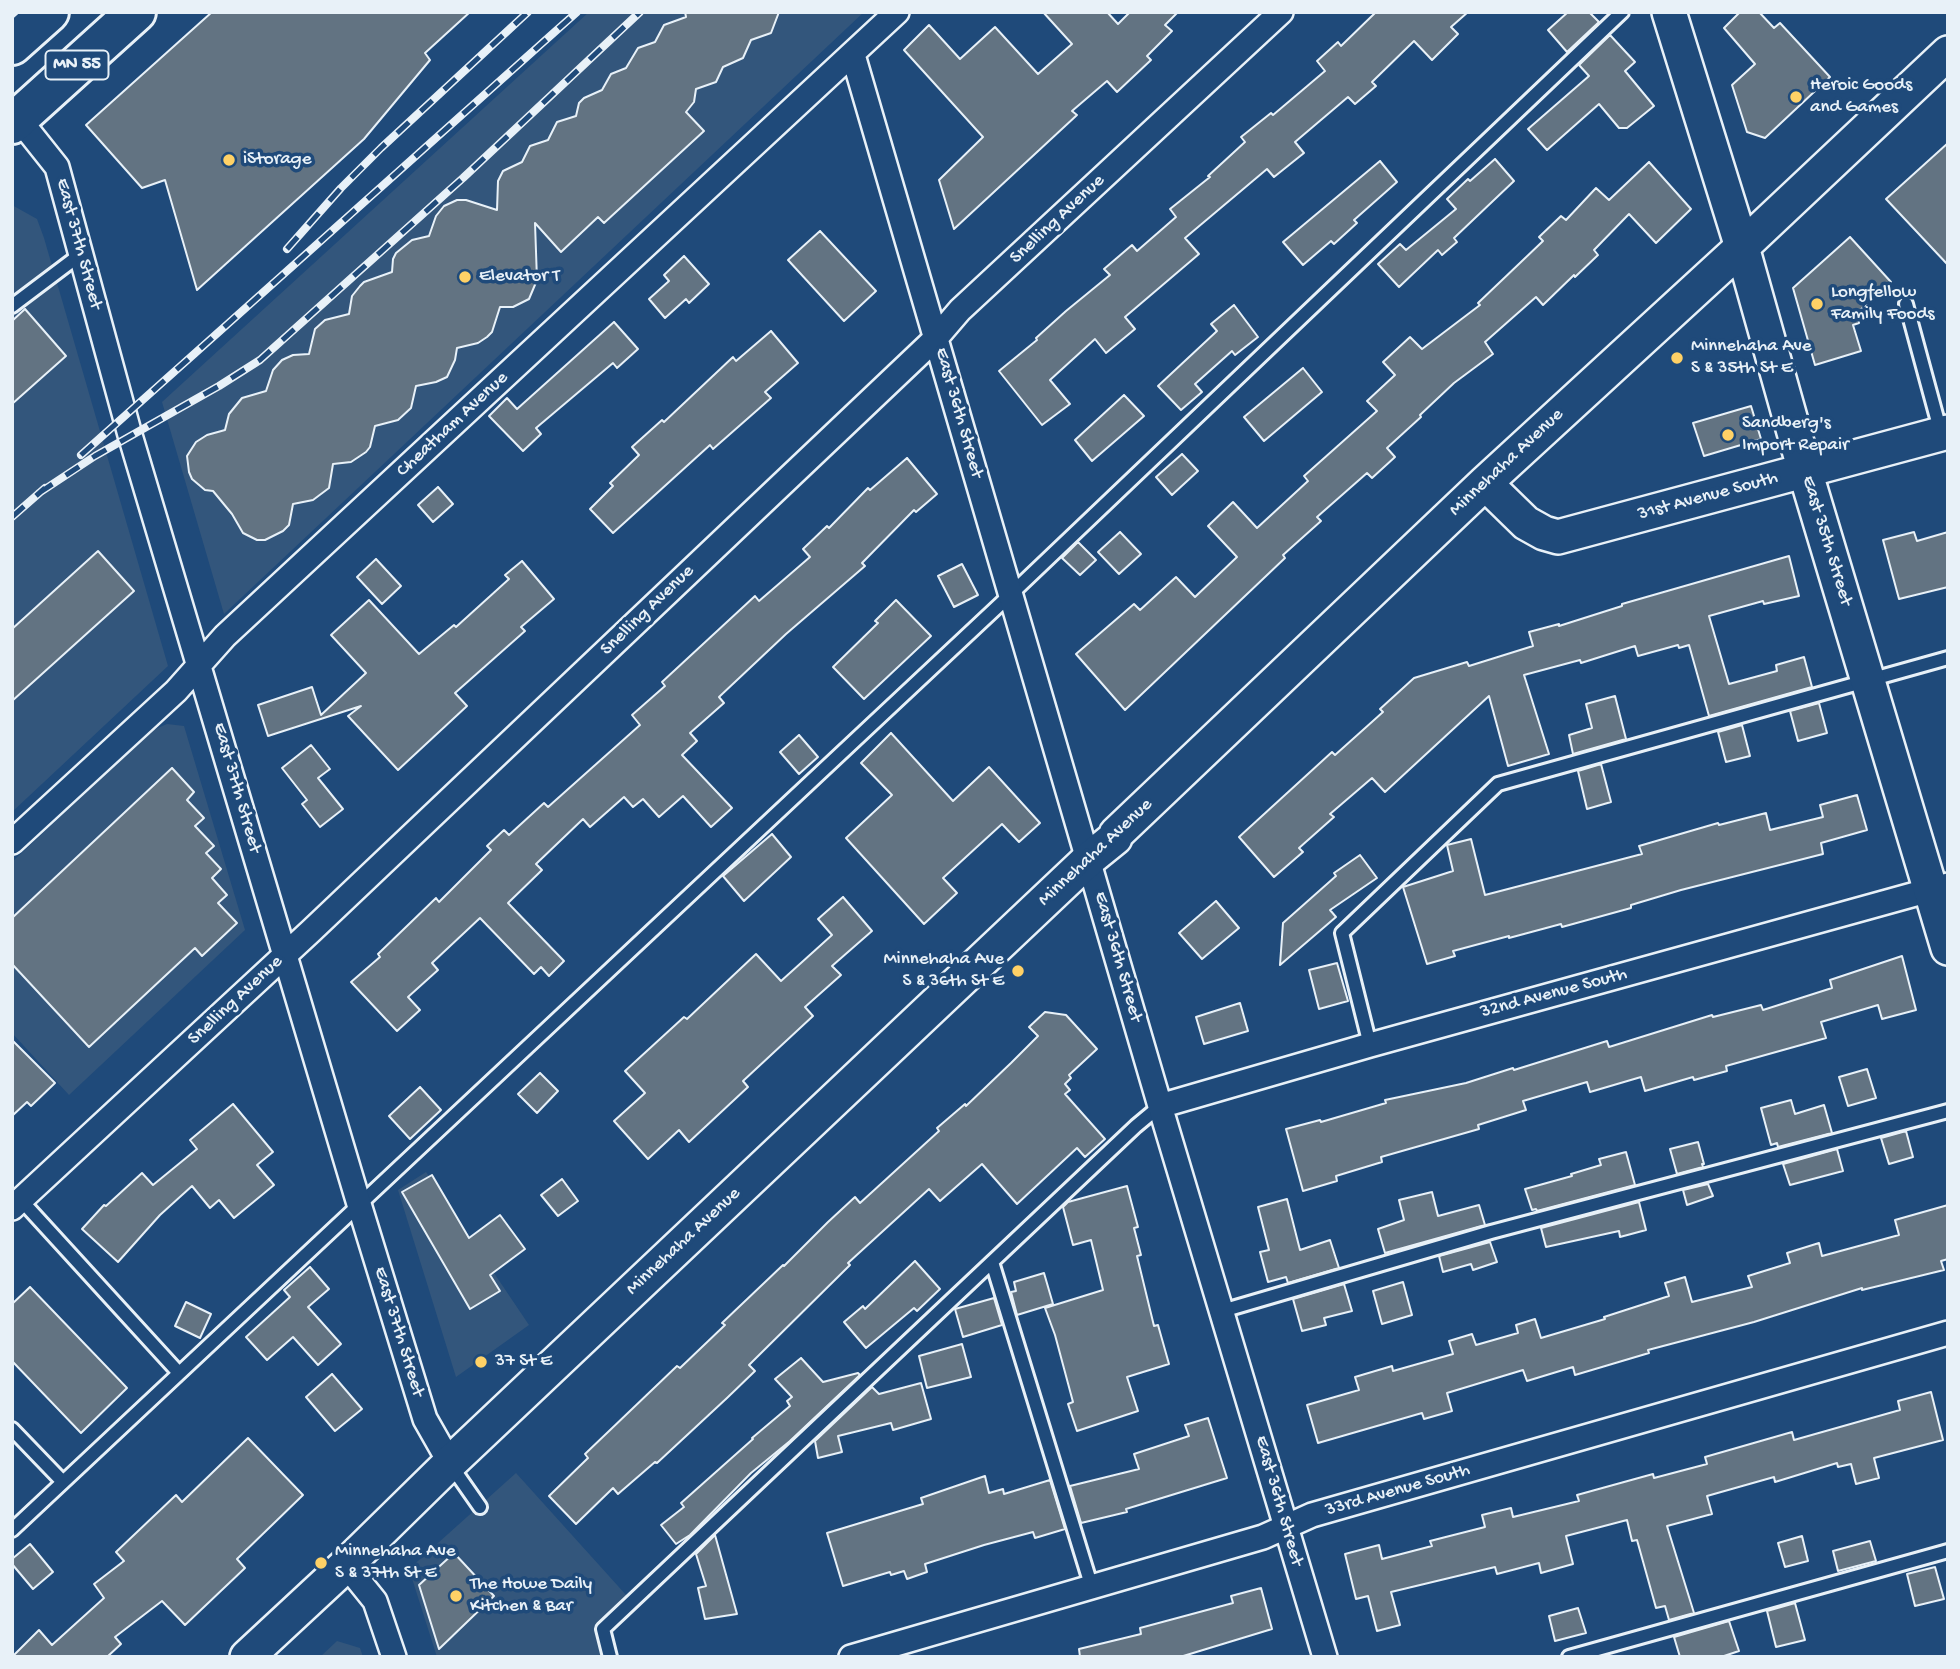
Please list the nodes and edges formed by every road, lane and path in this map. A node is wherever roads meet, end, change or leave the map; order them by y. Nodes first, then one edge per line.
1 (49, 12) edge
2 (136, 12) edge
3 (897, 12) edge
4 (1281, 12) edge
5 (1622, 12) edge
6 (1670, 12) edge
7 (12, 45) edge
8 (1948, 53) edge
9 (853, 55) junction
10 (15, 121) edge
11 (1742, 247) junction
12 (81, 254) junction
13 (1906, 304) dead end
14 (12, 306) edge
15 (936, 338) junction
16 (1944, 433) edge
17 (1805, 471) junction
18 (1485, 483) junction
19 (1010, 595) junction
20 (1948, 658) edge
21 (199, 665) junction
22 (1868, 680) junction
23 (12, 842) edge
24 (1089, 859) junction
25 (1939, 888) edge
26 (1948, 948) edge
27 (285, 955) junction
28 (1370, 1045) junction
29 (1160, 1106) junction
30 (1948, 1111) edge
31 (17, 1204) edge
32 (359, 1204) junction
33 (992, 1262) junction
34 (1222, 1311) junction
35 (1948, 1333) edge
36 (179, 1373) junction
37 (12, 1429) edge
38 (450, 1463) junction
39 (63, 1482) junction
40 (480, 1507) dead end
41 (1287, 1527) junction
42 (12, 1530) edge
43 (1948, 1551) edge
44 (346, 1566) junction
45 (1092, 1588) junction
46 (247, 1657) edge
47 (394, 1657) edge
48 (610, 1657) edge
49 (851, 1657) edge
50 (1325, 1657) edge
51 (1569, 1657) edge

1 - 7 highway, MN 55
2 - 10 highway, MN 55
3 - 9 street, Cheatham Avenue
4 - 15 street, Snelling Avenue
5 - 19 lane
6 - 11 main road, East 35th Street
8 - 11 main road, Minnehaha Avenue
9 - 15 street, East 36th Street
9 - 21 street, Cheatham Avenue
10 - 12 street, East 37th Street
11 - 17 main road, East 35th Street
11 - 18 main road, Minnehaha Avenue
12 - 14 lane
12 - 21 street, East 37th Street
13 - 16 lane
15 - 19 street, East 36th Street
15 - 27 street, Snelling Avenue
16 - 17 main road, 31st Avenue South
17 - 18 main road, 31st Avenue South
17 - 22 main road, East 35th Street
18 - 24 main road, Minnehaha Avenue
19 - 24 street, East 36th Street
19 - 32 lane
20 - 22 lane
21 - 23 street, Cheatham Avenue
21 - 27 street, East 37th Street
22 - 25 main road, East 35th Street
22 - 28 lane
24 - 29 street, East 36th Street
24 - 38 main road, Minnehaha Avenue
25 - 26 main road, East 35th Street
25 - 28 street, 32nd Avenue South
27 - 31 street, Snelling Avenue
27 - 32 street, East 37th Street
28 - 29 street, 32nd Avenue South
29 - 33 lane
29 - 34 street, East 36th Street
30 - 34 lane
31 - 36 lane
32 - 36 lane
32 - 38 street, East 37th Street
33 - 45 lane
33 - 48 lane
34 - 41 street, East 36th Street
35 - 41 street, 33rd Avenue South
36 - 39 lane
37 - 39 lane
38 - 40 lane
38 - 44 main road, Minnehaha Avenue
39 - 42 lane
41 - 45 street, 33rd Avenue South
41 - 50 street, East 36th Street
43 - 51 lane
44 - 46 main road, Minnehaha Avenue
44 - 47 street
45 - 49 street, 33rd Avenue South

